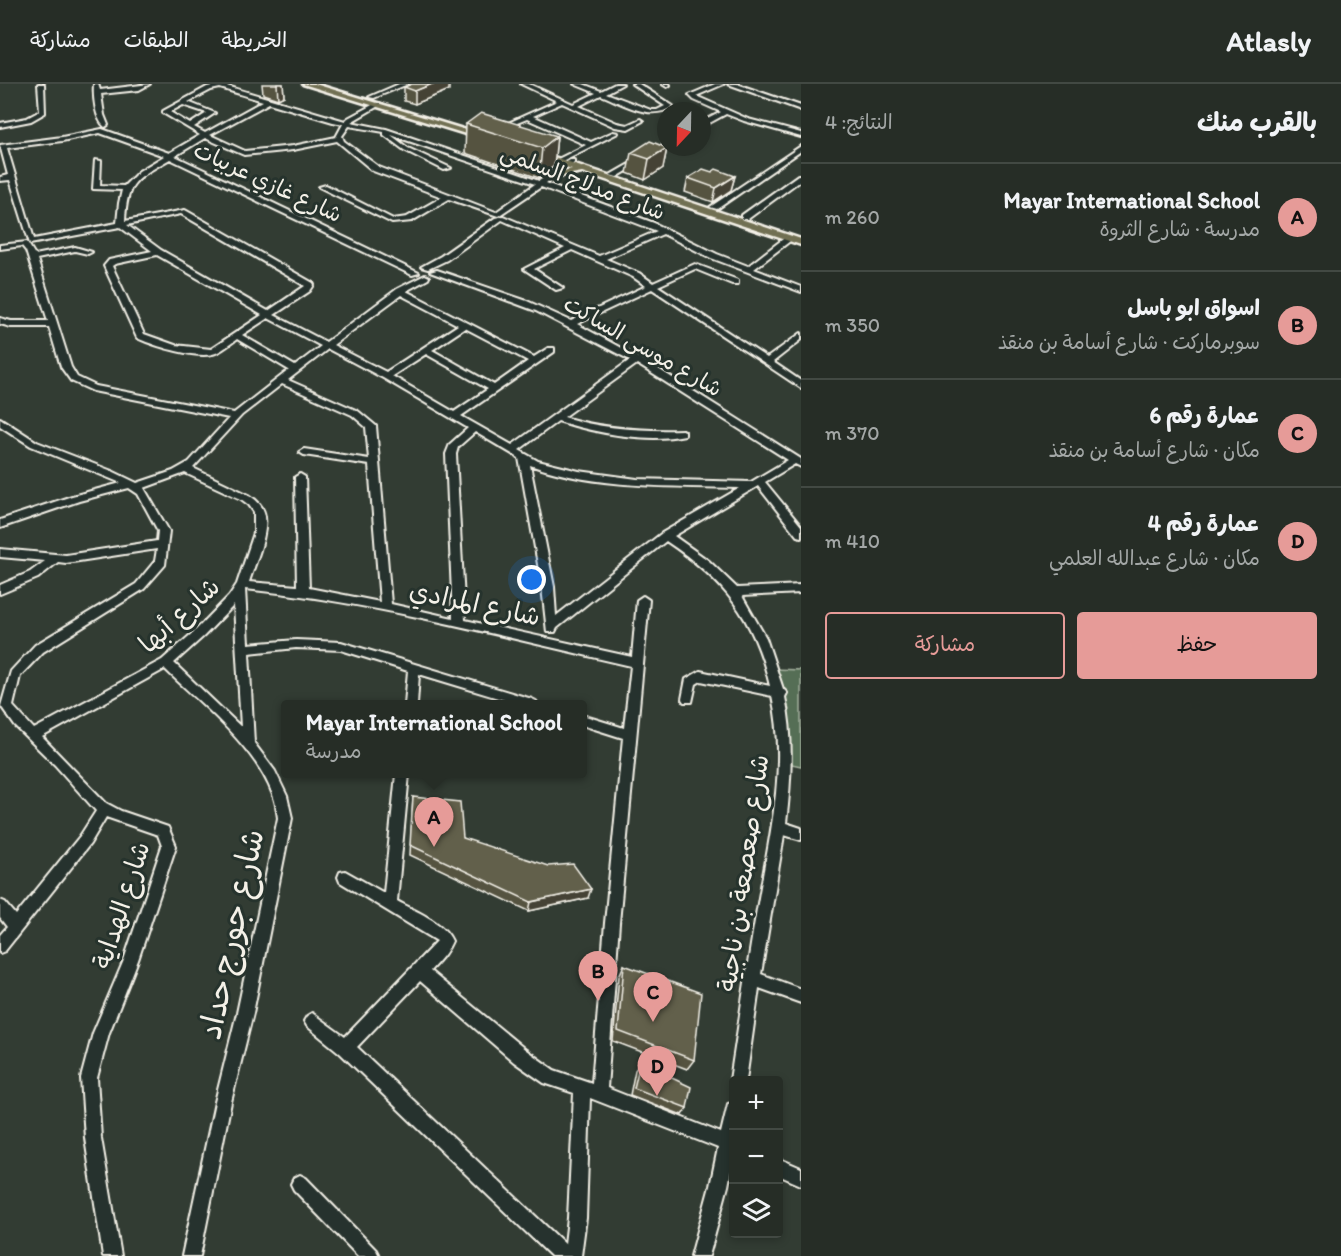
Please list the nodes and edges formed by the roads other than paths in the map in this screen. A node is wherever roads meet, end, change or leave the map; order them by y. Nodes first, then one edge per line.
1 (42, 84) edge
2 (96, 84) edge
3 (147, 84) edge
4 (249, 84) edge
5 (307, 84) edge
6 (324, 84) edge
7 (403, 84) edge
8 (524, 84) edge
9 (577, 84) edge
10 (620, 84) edge
11 (635, 84) edge
12 (722, 84) edge
13 (731, 84) edge
14 (739, 84) edge
15 (749, 89) junction
16 (236, 90) junction
17 (97, 92) junction
18 (601, 94) junction
19 (268, 101) junction
20 (375, 101) junction
21 (182, 102) junction
22 (560, 102) junction
23 (572, 107) junction
24 (801, 108) edge
25 (725, 112) junction
26 (527, 116) junction
27 (711, 120) edge
28 (640, 121) dead end
29 (346, 122) junction
30 (0, 125) edge
31 (189, 127) junction
32 (101, 128) junction
33 (384, 130) junction
34 (615, 133) dead end
35 (204, 135) junction
36 (801, 135) edge
37 (489, 136) junction
38 (338, 139) junction
39 (472, 142) edge
40 (590, 144) junction
41 (1, 146) edge
42 (181, 148) junction
43 (464, 148) dead end
44 (527, 148) edge
45 (801, 148) edge
46 (657, 150) edge
47 (161, 152) junction
48 (455, 154) junction
49 (171, 157) junction
50 (97, 161) dead end
51 (566, 161) junction
52 (154, 164) junction
53 (447, 168) dead end
54 (594, 173) junction
55 (614, 175) junction
56 (553, 176) junction
57 (12, 177) junction
58 (800, 178) edge
59 (0, 179) edge
60 (541, 184) junction
61 (323, 187) dead end
62 (126, 188) junction
63 (447, 197) junction
64 (714, 207) junction
65 (498, 217) junction
66 (746, 217) junction
67 (121, 224) junction
68 (663, 231) junction
69 (801, 236) edge
70 (790, 237) junction
71 (801, 242) edge
72 (28, 244) junction
73 (1, 246) edge
74 (573, 247) junction
75 (88, 252) dead end
76 (158, 252) junction
77 (602, 258) junction
78 (749, 269) junction
79 (424, 272) junction
80 (735, 282) dead end
81 (652, 285) junction
82 (559, 288) dead end
83 (402, 290) junction
84 (801, 290) edge
85 (268, 315) junction
86 (0, 321) edge
87 (52, 324) junction
88 (571, 324) junction
89 (464, 325) junction
90 (237, 336) junction
91 (801, 336) edge
92 (326, 346) junction
93 (426, 350) junction
94 (551, 350) dead end
95 (636, 360) junction
96 (534, 361) junction
97 (767, 362) junction
98 (296, 370) junction
99 (386, 376) junction
100 (282, 381) junction
101 (801, 385) edge
102 (495, 389) junction
103 (235, 416) junction
104 (453, 417) junction
105 (557, 418) junction
106 (0, 421) edge
107 (473, 428) junction
108 (682, 433) dead end
109 (512, 450) junction
110 (304, 452) dead end
111 (524, 458) junction
112 (798, 462) edge
113 (374, 463) junction
114 (186, 469) junction
115 (300, 477) dead end
116 (755, 483) junction
117 (133, 485) junction
118 (0, 524) edge
119 (801, 533) edge
120 (666, 536) junction
121 (162, 544) junction
122 (1, 549) edge
123 (54, 560) junction
124 (240, 588) junction
125 (801, 589) edge
126 (0, 590) edge
127 (303, 591) junction
128 (734, 592) junction
129 (643, 600) dead end
130 (386, 607) junction
131 (459, 623) junction
132 (552, 625) junction
133 (550, 642) junction
134 (243, 649) junction
135 (166, 663) junction
136 (638, 663) junction
137 (414, 668) junction
138 (780, 693) junction
139 (688, 699) dead end
140 (411, 700) edge
141 (516, 700) edge
142 (587, 722) edge
143 (34, 735) junction
144 (631, 735) junction
145 (248, 743) junction
146 (404, 778) edge
147 (104, 809) junction
148 (779, 827) junction
149 (801, 834) edge
150 (345, 877) dead end
151 (390, 902) junction
152 (0, 907) edge
153 (15, 926) junction
154 (0, 946) edge
155 (419, 971) junction
156 (754, 979) junction
157 (801, 996) edge
158 (312, 1021) dead end
159 (345, 1047) junction
160 (739, 1076) edge
161 (582, 1089) junction
162 (599, 1094) junction
163 (729, 1143) edge
164 (729, 1151) edge
165 (783, 1168) edge
166 (801, 1177) edge
167 (300, 1184) dead end
168 (112, 1256) edge
169 (191, 1256) edge
170 (370, 1256) edge
171 (564, 1256) edge
172 (572, 1256) edge
173 (700, 1256) edge

1 - 30 street
2 - 17 street
3 - 17 street
4 - 16 street
5 - 20 main road
6 - 20 main road
7 - 20 street
8 - 22 street
9 - 18 street
10 - 18 street
11 - 18 street
12 - 25 street
13 - 15 street
14 - 15 street
15 - 24 street
16 - 19 street, شارع مدلاج السلمي
16 - 21 street
17 - 32 street
18 - 23 street
19 - 29 street, شارع مدلاج السلمي
19 - 35 street
20 - 29 street
20 - 37 main road
21 - 31 street
21 - 31 street
22 - 23 street
22 - 26 street
23 - 28 street
25 - 27 street
25 - 36 street
26 - 37 street
26 - 40 street
29 - 33 street, شارع مدلاج السلمي
29 - 38 street
31 - 35 street
32 - 41 street
32 - 47 street, شارع غازي عربيات
33 - 48 street, شارع مدلاج السلمي
33 - 53 street
34 - 40 street
35 - 38 street
35 - 42 street
37 - 39 street
38 - 63 street
40 - 51 street
41 - 57 street
42 - 47 street
42 - 49 street
43 - 48 street
44 - 51 main road
45 - 64 street
46 - 55 street
47 - 49 street, شارع غازي عربيات
47 - 52 street
48 - 60 street, شارع مدلاج السلمي
49 - 52 street
49 - 79 street, شارع غازي عربيات
50 - 62 street
51 - 54 main road
51 - 55 main road
51 - 56 street
52 - 62 street
54 - 56 main road
54 - 70 main road
55 - 64 main road
56 - 60 street
57 - 59 street
57 - 72 street
58 - 66 street
60 - 65 street
60 - 68 street, شارع مدلاج السلمي
61 - 63 street
62 - 67 street
63 - 65 street
64 - 66 main road
65 - 74 street
65 - 79 street
66 - 69 main road
67 - 72 street
67 - 76 street
67 - 85 street
68 - 77 street
68 - 78 street, شارع مدلاج السلمي
70 - 71 main road
70 - 78 street
72 - 73 street
72 - 75 street
72 - 87 street
74 - 77 street
74 - 82 street
76 - 85 street
76 - 90 street
77 - 81 street
78 - 84 street, شارع مدلاج السلمي
79 - 83 street
79 - 88 street, شارع موسى الساكت
80 - 81 street
81 - 88 street
81 - 97 street
83 - 89 street
83 - 92 street
85 - 90 street
85 - 92 street
86 - 87 street
87 - 103 street
88 - 95 street, شارع موسى الساكت
89 - 93 street
89 - 96 street
90 - 98 street
91 - 97 street
92 - 98 street
92 - 99 street
93 - 99 street
93 - 102 street
94 - 96 street
95 - 105 street
95 - 112 street, شارع موسى الساكت
96 - 102 street
97 - 101 street
98 - 100 street
99 - 104 street
100 - 103 street
100 - 113 street
102 - 104 street
103 - 114 street
104 - 107 street
105 - 108 street
105 - 109 street
106 - 117 street
107 - 109 street
107 - 131 street
109 - 111 street
110 - 113 street
111 - 116 street
111 - 132 street
112 - 116 street
113 - 130 street
114 - 117 street
114 - 124 street, شارع أبها
115 - 127 street
116 - 119 street
116 - 120 street
117 - 118 street
117 - 121 street
120 - 128 street, شارع صعصعة بن ناجية
120 - 132 street
121 - 123 street
121 - 143 street, شارع الهداية
122 - 123 street
123 - 126 street
124 - 127 street, شارع المرادي
124 - 134 street
124 - 135 street, شارع أبها
125 - 128 street
127 - 130 street, شارع المرادي
128 - 138 street, شارع صعصعة بن ناجية
129 - 136 street
130 - 131 street, شارع المرادي
131 - 133 street, شارع المرادي
132 - 133 street
133 - 136 street, شارع المرادي
134 - 137 street
134 - 145 street
135 - 143 street, شارع أبها
135 - 145 street, شارع جورج حداد
136 - 144 street
137 - 140 street
137 - 141 street
138 - 139 street
138 - 148 street, شارع صعصعة بن ناجية
142 - 144 street
143 - 147 street, شارع الهداية
144 - 162 street
145 - 169 street, شارع جورج حداد
146 - 151 street
147 - 153 street
147 - 168 street, شارع الهداية
148 - 149 street
148 - 156 street, شارع صعصعة بن ناجية
150 - 151 street
151 - 155 street
152 - 153 street
153 - 154 street
155 - 159 street
155 - 161 street
156 - 157 street
156 - 160 street, شارع صعصعة بن ناجية
158 - 159 street
159 - 171 street
161 - 162 street
161 - 172 street
162 - 163 street
164 - 173 street
165 - 166 street
167 - 170 street

